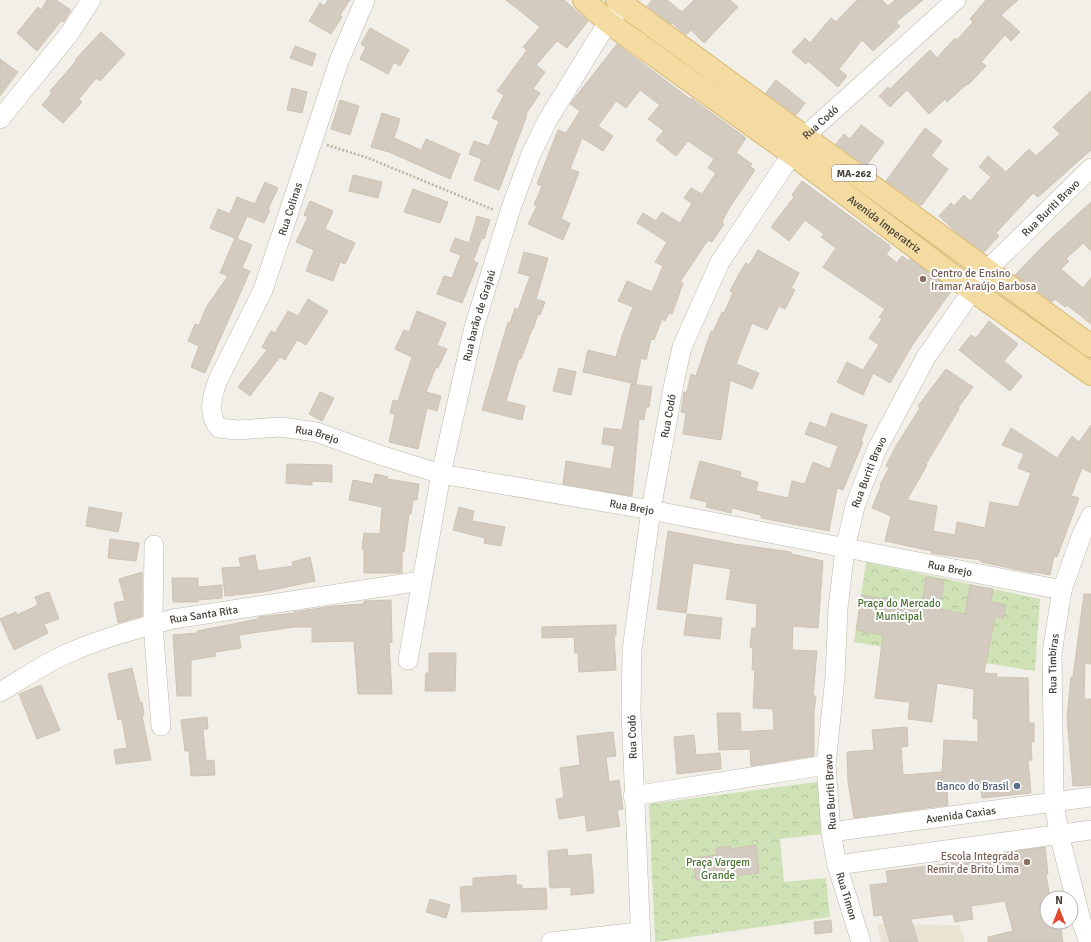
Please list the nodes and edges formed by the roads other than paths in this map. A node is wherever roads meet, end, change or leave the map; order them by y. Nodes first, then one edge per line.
1 (91, 0) edge
2 (365, 0) edge
3 (584, 0) edge
4 (622, 1) edge
5 (946, 3) edge
6 (608, 22) junction
7 (0, 120) edge
8 (805, 136) junction
9 (792, 154) junction
10 (1091, 168) edge
11 (986, 271) junction
12 (972, 290) junction
13 (1091, 346) edge
14 (1091, 374) edge
15 (212, 416) joint
16 (441, 474) junction
17 (651, 510) junction
18 (1091, 516) edge
19 (154, 546) dead end
20 (845, 549) junction
21 (421, 581) junction
22 (1062, 590) junction
23 (153, 625) junction
24 (408, 660) dead end
25 (0, 692) edge
26 (161, 726) dead end
27 (826, 765) junction
28 (633, 796) junction
29 (1091, 797) edge
30 (1057, 818) junction
31 (1091, 830) edge
32 (834, 849) junction
33 (640, 937) edge
34 (551, 942) edge
35 (861, 942) edge
36 (1089, 942) edge

1 - 7 street
2 - 15 street, Rua Colinas
3 - 6 main road, Avenida Imperatriz
4 - 6 street, Rua barão de Grajaú
4 - 8 main road, Avenida Imperatriz / MA-262
5 - 8 street, Rua Codó
6 - 9 main road, Avenida Imperatriz
6 - 16 street, Rua barão de Grajaú
8 - 9 street, Rua Codó
8 - 11 main road, Avenida Imperatriz / MA-262
9 - 12 main road, Avenida Imperatriz
9 - 17 street, Rua Codó
10 - 11 street, Rua Buriti Bravo
11 - 12 street, Rua Buriti Bravo
11 - 13 main road, Avenida Imperatriz / MA-262
12 - 14 main road, Avenida Imperatriz
12 - 20 street, Rua Buriti Bravo
15 - 16 street, Rua Brejo
16 - 17 street, Rua Brejo
16 - 21 street, Rua barão de Grajaú
17 - 20 street, Rua Brejo
17 - 28 street, Rua Codó
18 - 22 street, Rua Timbiras
19 - 23 street
20 - 22 street, Rua Brejo
20 - 27 street, Rua Buriti Bravo
21 - 23 street, Rua Santa Rita
21 - 24 street, Rua barão de Grajaú
22 - 30 street, Rua Timbiras
23 - 25 street, Rua Santa Rita
23 - 26 street
27 - 28 street
27 - 32 street, Rua Buriti Bravo
28 - 33 street, Rua Codó
29 - 30 street, Avenida Caxias
30 - 31 street, Avenida Caxias
30 - 32 street, Avenida Caxias
30 - 32 street, Avenida Caxias
30 - 36 street, Rua Timbiras
32 - 35 street, Rua Timon
33 - 34 street

